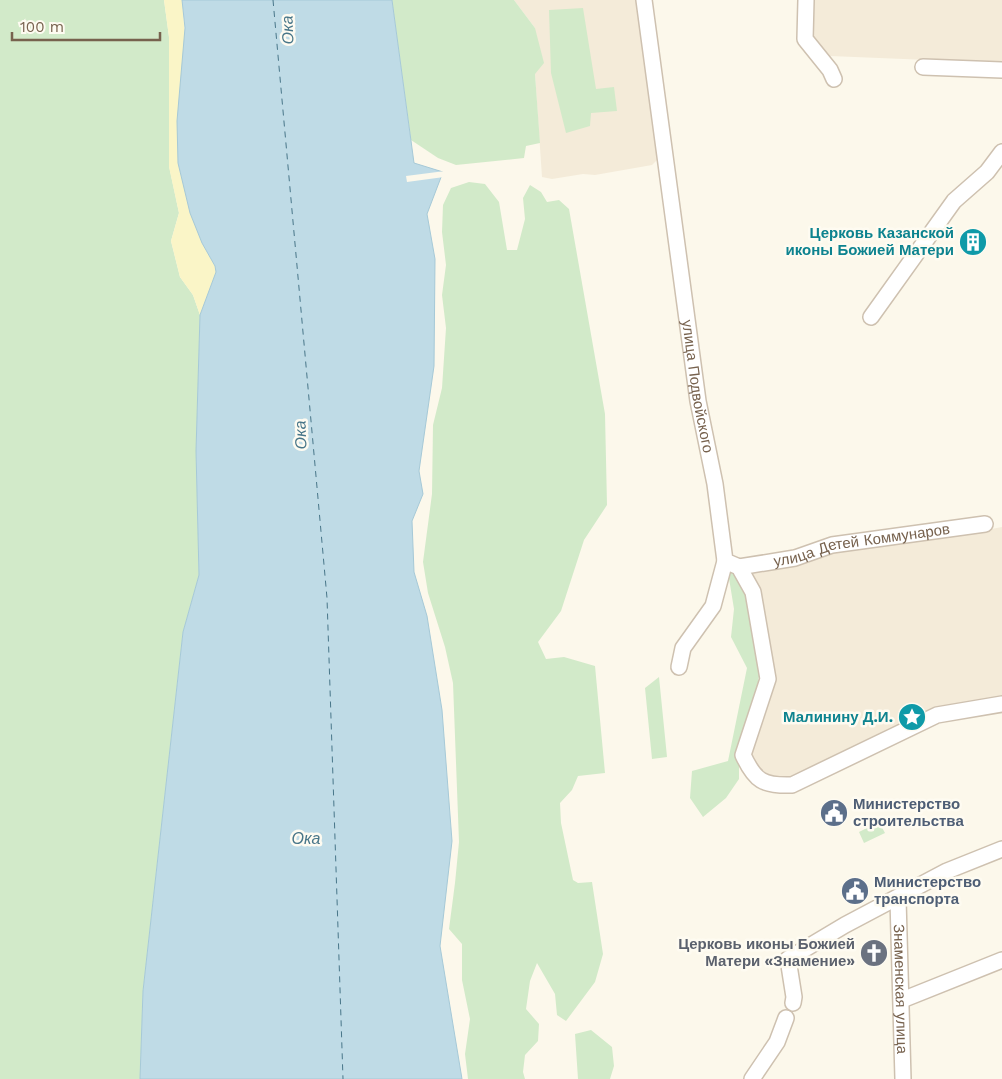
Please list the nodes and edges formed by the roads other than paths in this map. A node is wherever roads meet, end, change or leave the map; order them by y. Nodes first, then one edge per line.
1 (644, 0) edge
2 (806, 0) edge
3 (923, 67) dead end
4 (1002, 70) edge
5 (834, 79) dead end
6 (1002, 152) edge
7 (871, 317) dead end
8 (985, 524) dead end
9 (732, 564) junction
10 (679, 667) dead end
11 (1002, 704) edge
12 (1002, 849) edge
13 (898, 899) junction
14 (1002, 960) edge
15 (902, 1000) junction
16 (793, 1003) dead end
17 (786, 1018) dead end
18 (752, 1079) edge
19 (902, 1079) edge

1 - 9 street, улица Подвойского
2 - 5 street
3 - 4 street
6 - 7 street
8 - 9 street, улица Детей Коммунаров
9 - 10 street
9 - 11 street, улица Подвойского
12 - 13 street
13 - 15 street, Знаменская улица
13 - 16 street
14 - 15 street
15 - 19 street, Знаменская улица
17 - 18 street

